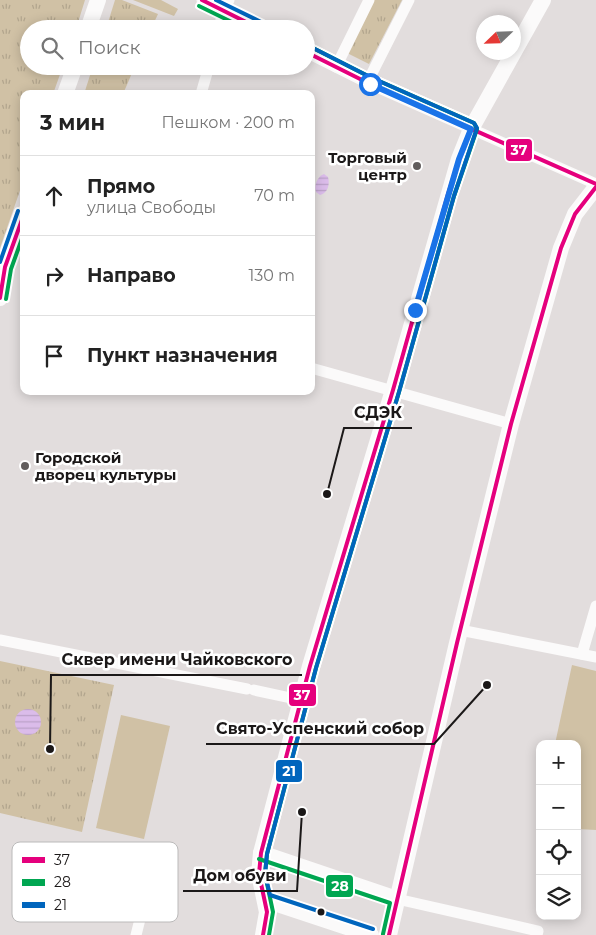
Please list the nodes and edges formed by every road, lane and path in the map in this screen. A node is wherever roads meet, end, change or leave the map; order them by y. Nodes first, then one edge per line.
1 (98, 0) edge
2 (202, 0) edge
3 (229, 0) edge
4 (369, 0) edge
5 (409, 0) edge
6 (543, 0) edge
7 (223, 11) junction
8 (91, 20) edge
9 (220, 20) edge
10 (242, 20) edge
11 (315, 56) edge
12 (336, 67) junction
13 (72, 75) edge
14 (206, 75) edge
15 (368, 83) junction
16 (66, 90) edge
17 (202, 90) edge
18 (471, 129) junction
19 (596, 186) edge
20 (20, 224) edge
21 (0, 298) edge
22 (315, 369) edge
23 (393, 390) junction
24 (511, 424) junction
25 (596, 606) edge
26 (460, 630) junction
27 (0, 640) edge
28 (582, 654) junction
29 (596, 658) edge
30 (300, 700) junction
31 (261, 853) junction
32 (397, 899) junction
33 (265, 900) junction
34 (139, 922) edge
35 (136, 935) edge
36 (263, 935) edge
37 (370, 935) edge
38 (389, 935) edge
39 (537, 935) edge

1 - 8 street
2 - 7 street
3 - 7 street
4 - 12 street
5 - 15 street
6 - 18 street
7 - 9 street
7 - 10 street
11 - 12 street
12 - 15 street
13 - 16 street
14 - 17 street
15 - 18 street
18 - 19 street
18 - 23 street
19 - 24 street
20 - 21 street
22 - 23 street
23 - 24 street
23 - 30 street
24 - 26 street
25 - 28 street
26 - 28 street
26 - 32 street
27 - 30 street
28 - 29 street
30 - 31 street
31 - 32 street
31 - 33 street
32 - 38 street
32 - 39 street
33 - 36 street
33 - 37 street
34 - 35 street

